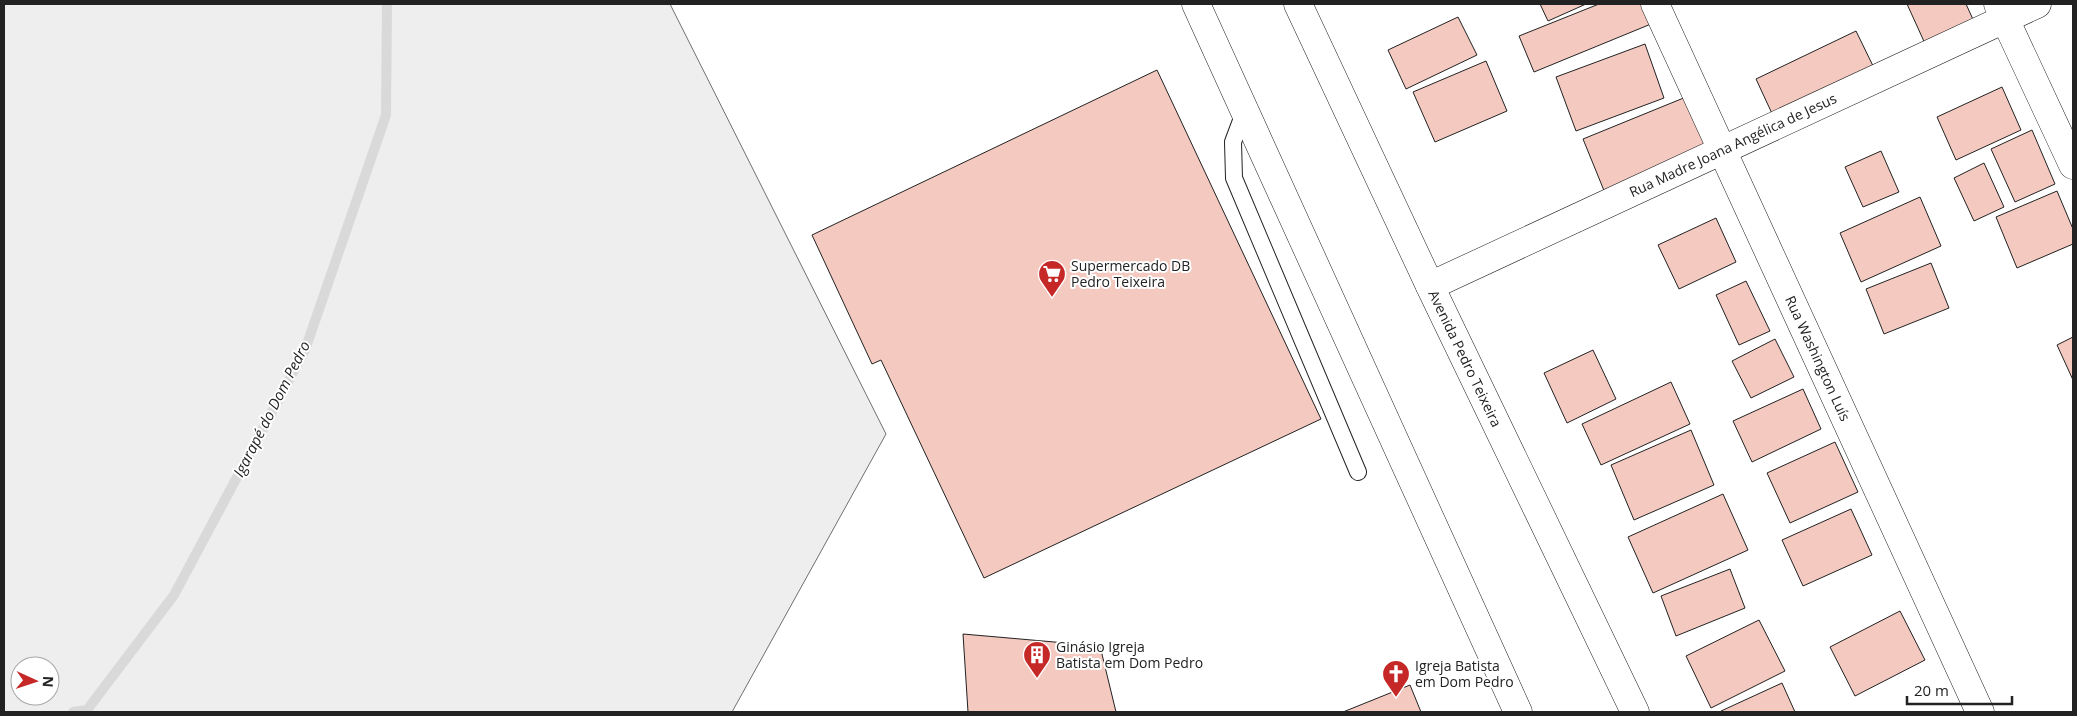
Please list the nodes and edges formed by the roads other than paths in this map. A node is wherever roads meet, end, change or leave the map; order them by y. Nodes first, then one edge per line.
1 (1196, 4) edge
2 (1298, 4) edge
3 (1655, 4) edge
4 (2037, 4) edge
5 (2002, 11) edge
6 (1245, 110) junction
7 (1723, 150) junction
8 (2073, 165) edge
9 (1430, 286) junction
10 (1358, 472) dead end
11 (1518, 712) edge
12 (1635, 712) edge
13 (1980, 712) edge

1 - 6 street
2 - 9 street, Avenida Pedro Teixeira
3 - 7 street, Rua Washington Luís
4 - 5 street, Rua Madre Joana Angélica de Jesus
5 - 7 street, Rua Madre Joana Angélica de Jesus
5 - 8 street
6 - 10 lane
6 - 11 street
7 - 9 street, Rua Madre Joana Angélica de Jesus
7 - 13 street, Rua Washington Luís
9 - 12 street, Avenida Pedro Teixeira

